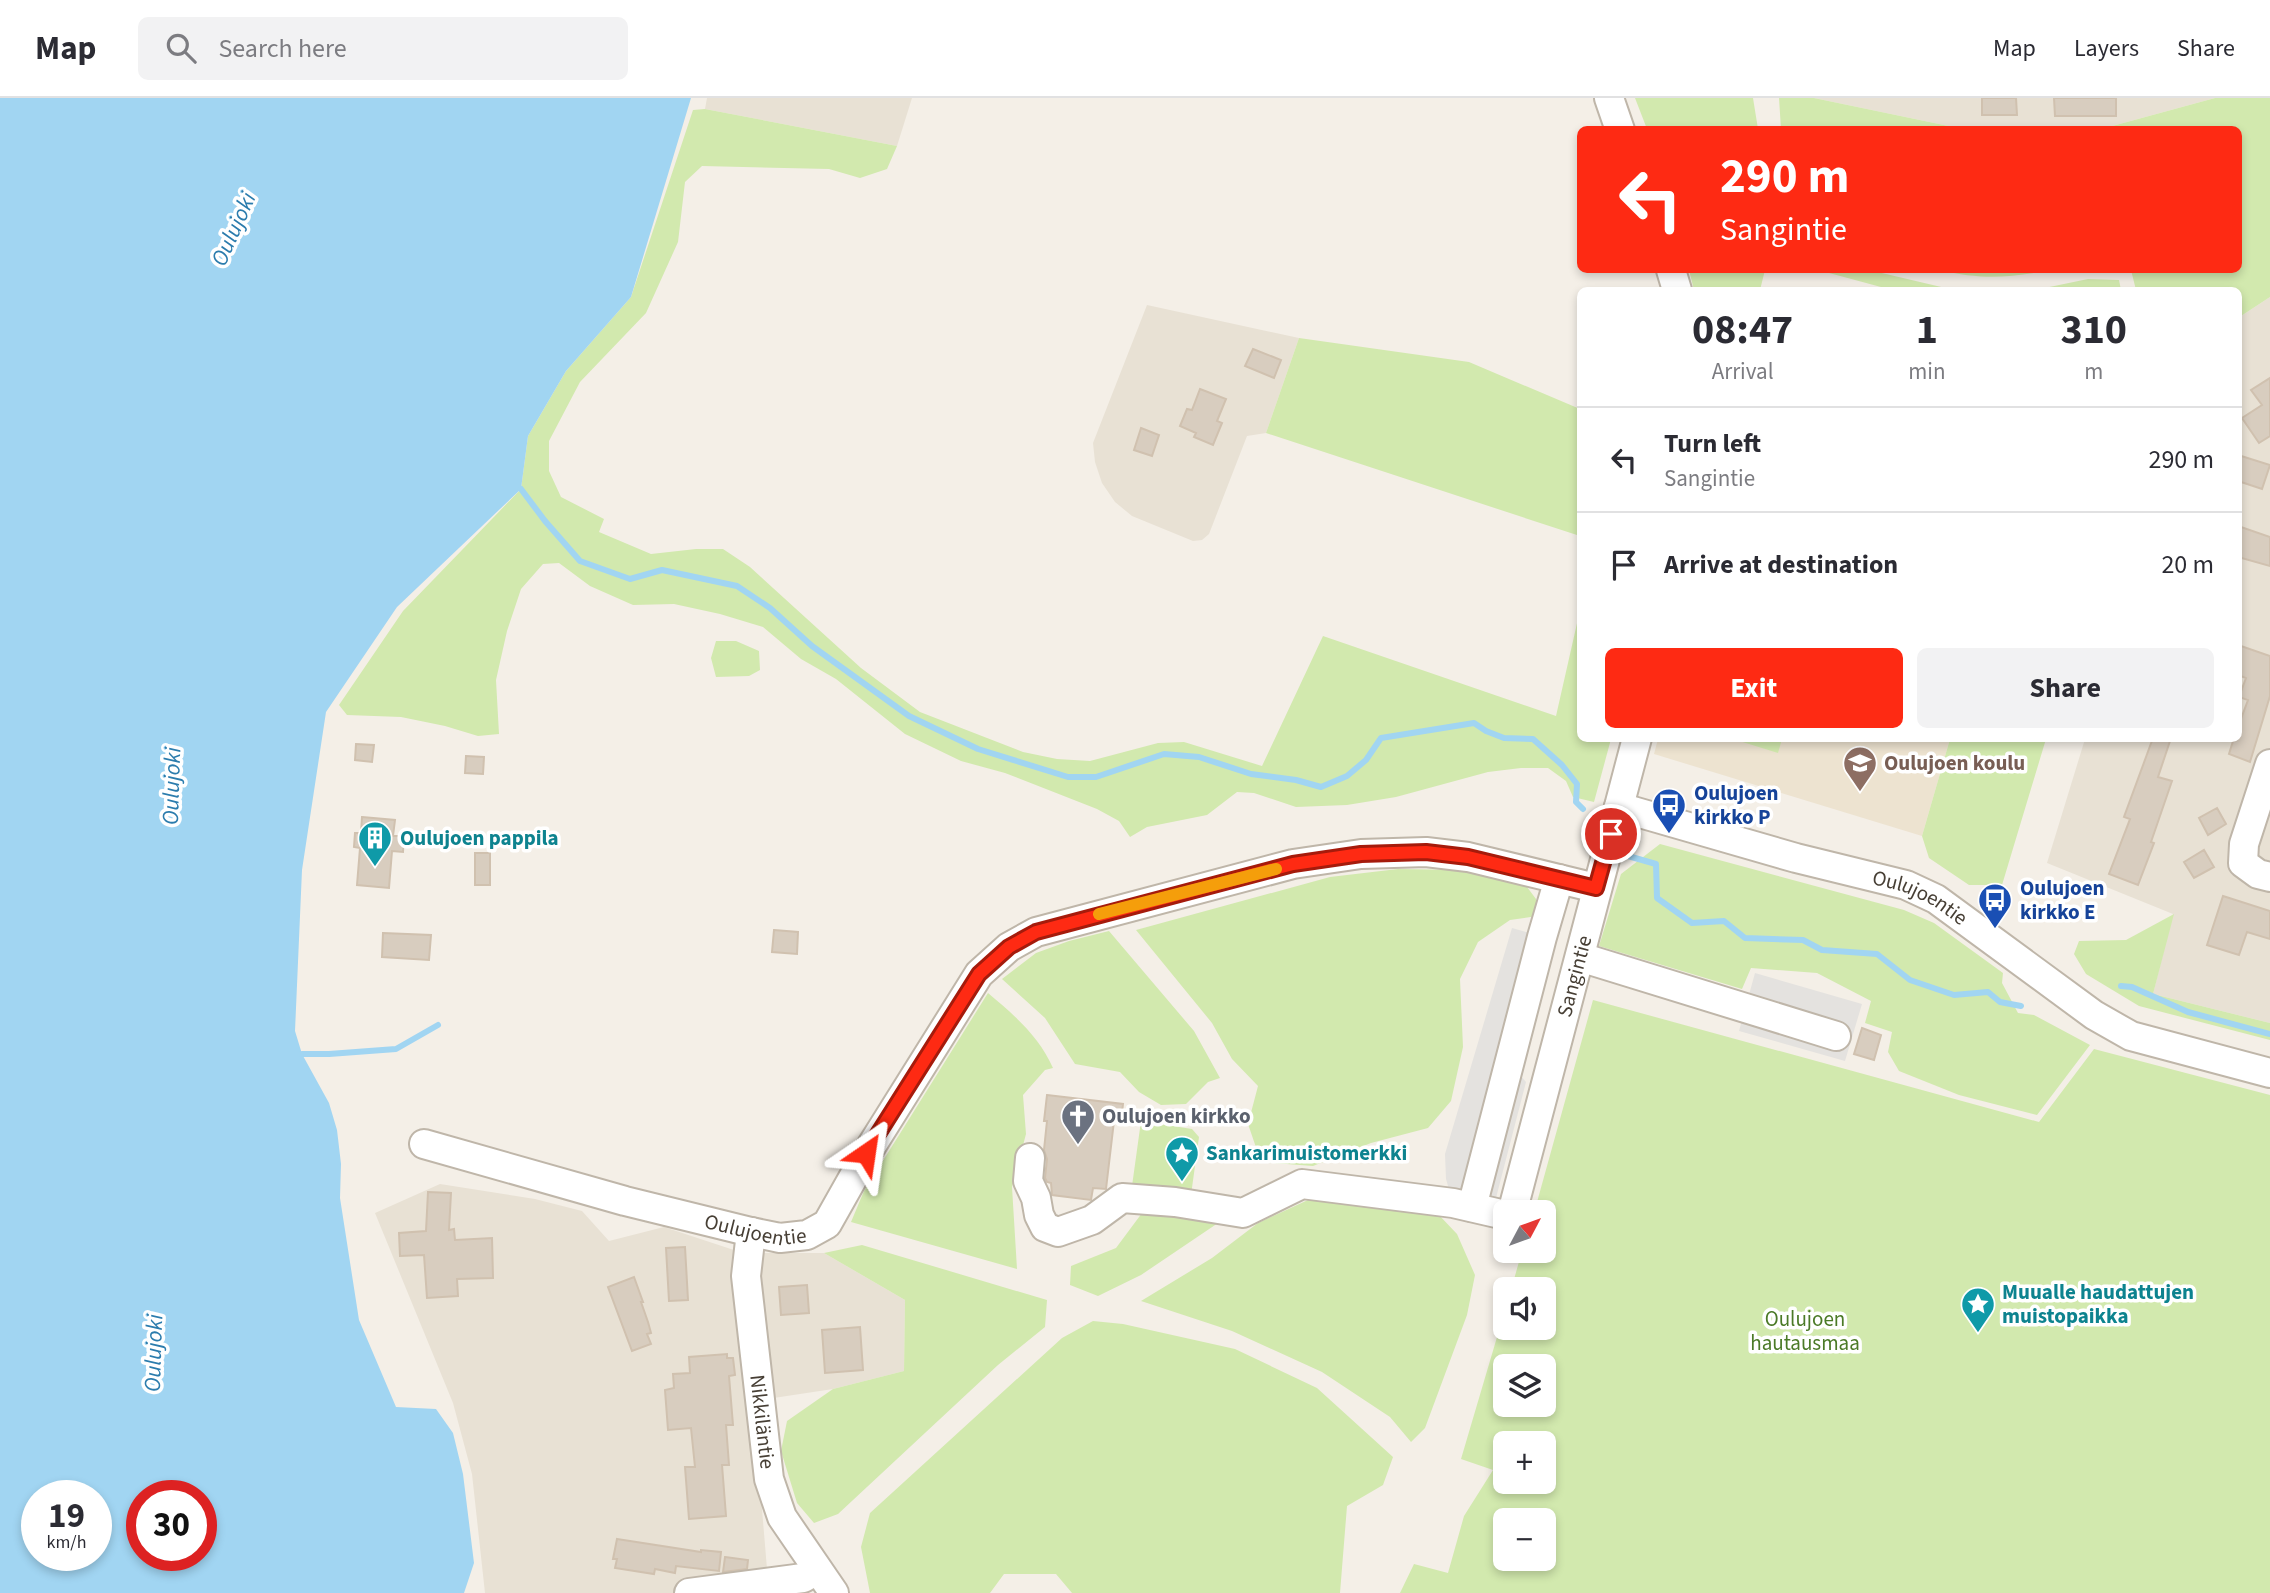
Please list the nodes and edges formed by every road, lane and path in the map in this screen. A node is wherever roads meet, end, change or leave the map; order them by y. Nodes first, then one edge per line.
1 (1609, 98) edge
2 (1619, 126) edge
3 (1636, 742) edge
4 (2270, 764) edge
5 (1619, 807) junction
6 (2270, 877) edge
7 (1559, 879) junction
8 (1596, 888) junction
9 (1580, 957) junction
10 (1836, 1036) dead end
11 (2270, 1073) edge
12 (424, 1144) dead end
13 (1030, 1158) dead end
14 (1515, 1200) edge
15 (1472, 1207) junction
16 (1493, 1212) edge
17 (751, 1232) junction
18 (814, 1566) junction
19 (689, 1593) edge
20 (834, 1593) edge

1 - 2 street
3 - 5 street, Sangintie
4 - 6 street
5 - 8 street, Sangintie
5 - 11 street, Oulujoentie
7 - 8 street, Oulujoentie
7 - 15 street
7 - 17 street, Oulujoentie
8 - 9 street, Sangintie
9 - 10 street
9 - 14 street, Sangintie
12 - 17 street, Oulujoentie
13 - 15 street
15 - 16 street
17 - 18 street, Nikkiläntie
18 - 19 street
18 - 20 street, Nikkiläntie

